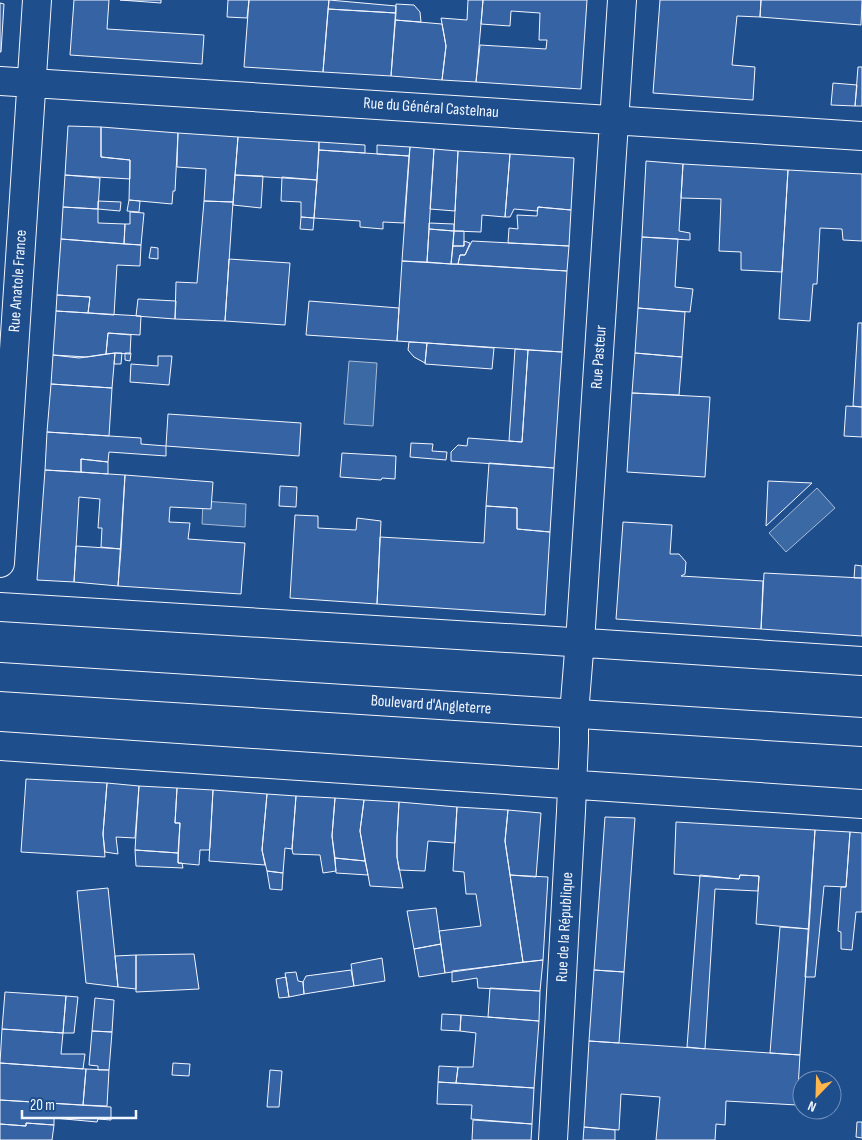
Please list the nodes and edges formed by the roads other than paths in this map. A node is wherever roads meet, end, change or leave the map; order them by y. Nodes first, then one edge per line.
1 (37, 0) edge
2 (622, 0) edge
3 (0, 81) edge
4 (32, 83) junction
5 (614, 120) junction
6 (862, 136) edge
7 (0, 563) edge
8 (0, 607) edge
9 (580, 642) junction
10 (862, 661) edge
11 (0, 677) edge
12 (574, 714) junction
13 (862, 732) edge
14 (0, 746) edge
15 (572, 784) junction
16 (862, 804) edge
17 (553, 1140) edge

1 - 4 street, Rue Anatole France
2 - 5 street, Rue Pasteur
3 - 4 street, Rue du Général Castelnau
4 - 5 street, Rue du Général Castelnau
4 - 7 street, Rue Anatole France
5 - 6 street, Rue du Général Castelnau
5 - 9 street, Rue Pasteur
8 - 9 street
9 - 10 street
9 - 12 street, Rue Pasteur
11 - 12 street, Boulevard d'Angleterre
12 - 13 street, Boulevard d'Angleterre
12 - 15 street, Rue de la République
14 - 15 street
15 - 16 street
15 - 17 street, Rue de la République

